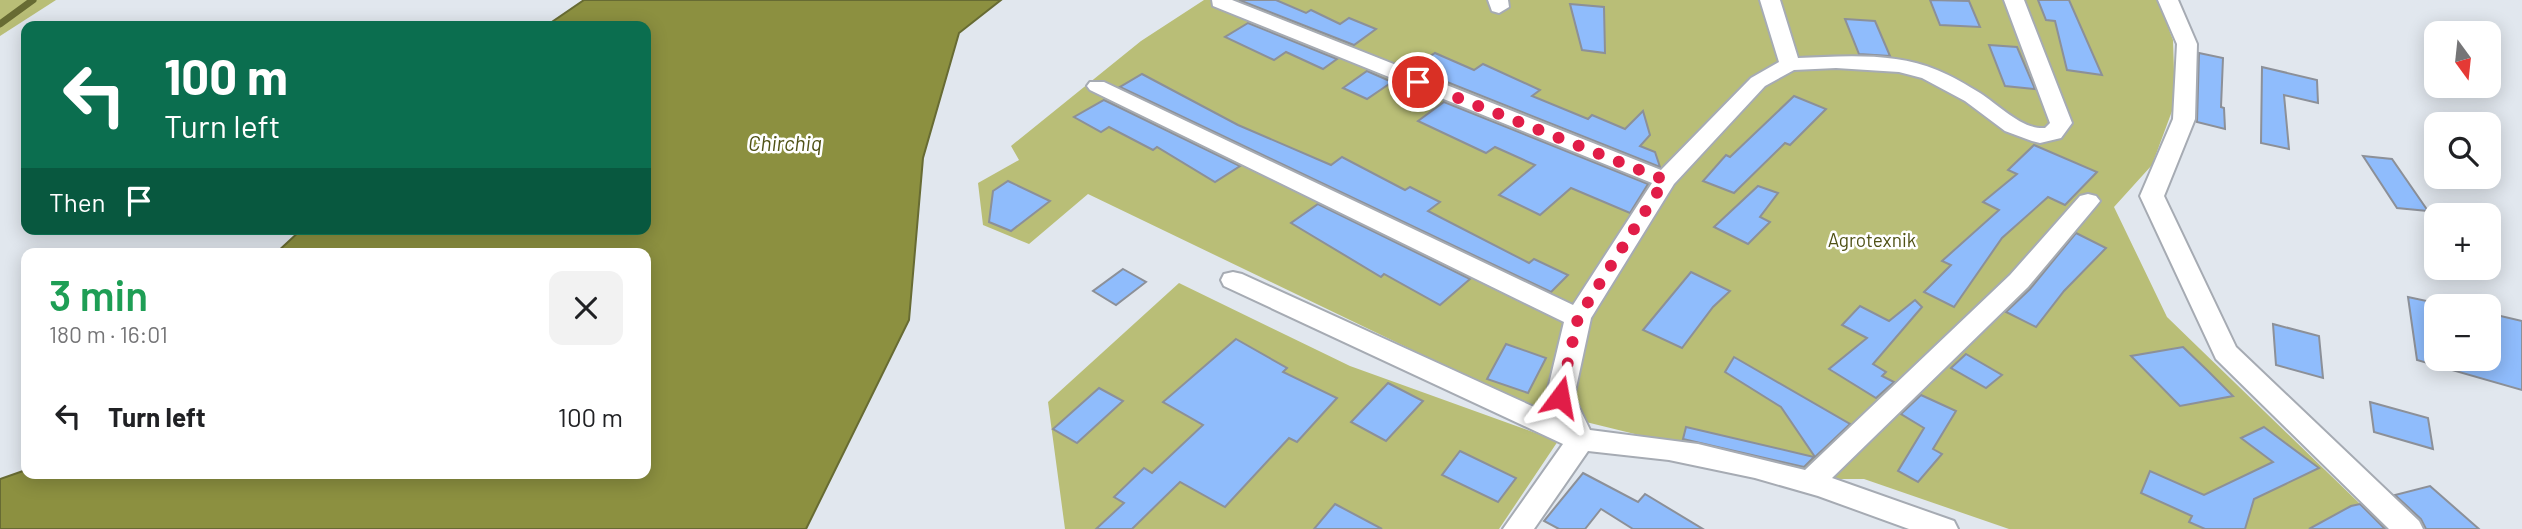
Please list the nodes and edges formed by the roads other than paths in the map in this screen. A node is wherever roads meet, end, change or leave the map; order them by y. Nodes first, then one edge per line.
1 (1770, 0) edge
2 (2014, 0) edge
3 (2168, 0) edge
4 (1220, 2) dead end
5 (1790, 64) junction
6 (1097, 86) dead end
7 (1665, 180) junction
8 (2088, 201) dead end
9 (1233, 280) dead end
10 (1578, 318) junction
11 (1581, 440) junction
12 (1810, 482) junction
13 (1518, 529) edge
14 (1943, 529) edge
15 (2409, 529) edge

1 - 5 street
2 - 5 street
3 - 15 street
4 - 7 street
5 - 7 street
6 - 10 street
7 - 10 street
8 - 12 street
9 - 11 street
10 - 11 street
11 - 12 street
11 - 13 street
12 - 14 street

